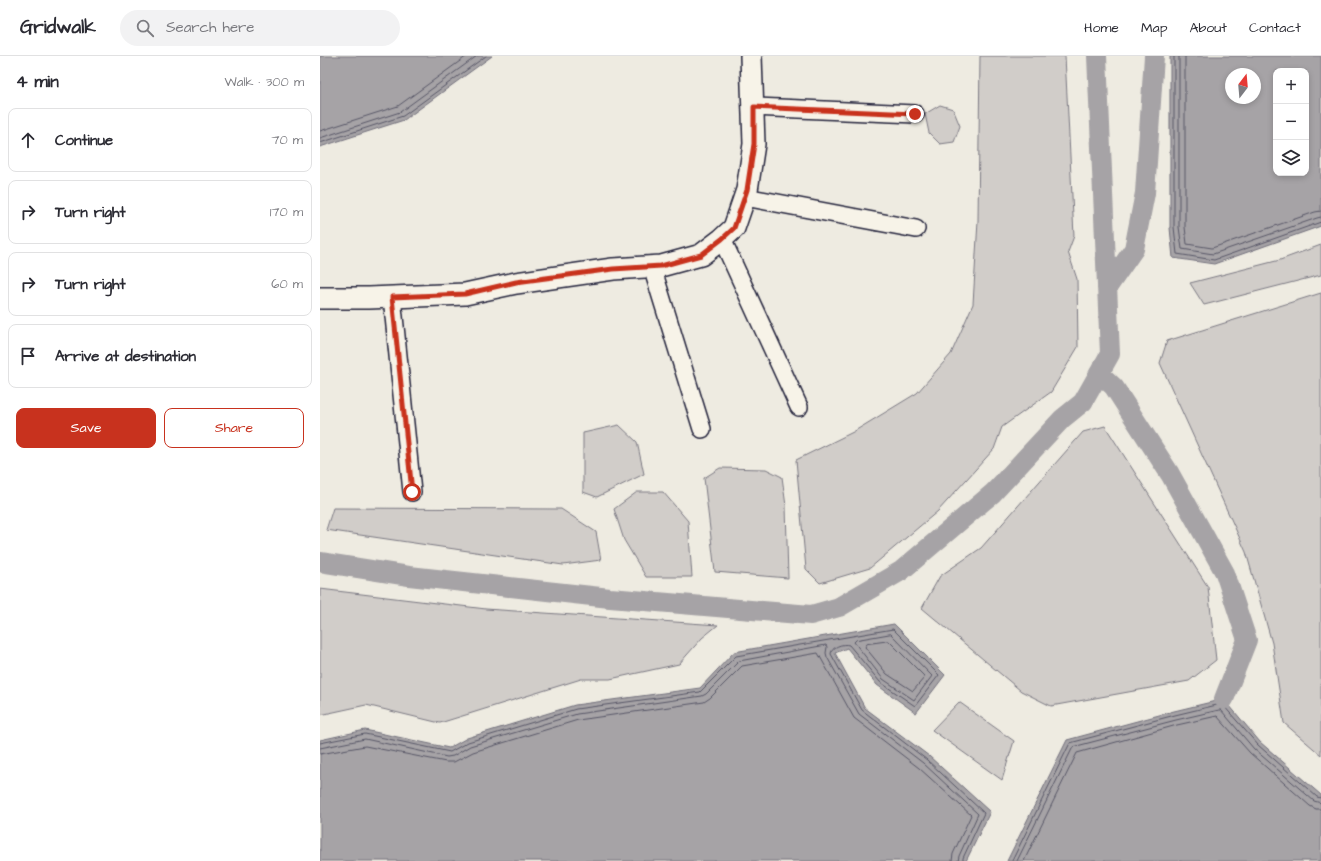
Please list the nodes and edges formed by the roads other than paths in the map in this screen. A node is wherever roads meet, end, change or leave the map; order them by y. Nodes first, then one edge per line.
1 (751, 56) edge
2 (754, 107) junction
3 (915, 114) dead end
4 (745, 197) junction
5 (916, 229) dead end
6 (722, 239) junction
7 (652, 267) junction
8 (392, 297) junction
9 (320, 298) edge
10 (799, 407) dead end
11 (702, 429) dead end
12 (412, 492) dead end

1 - 2 street
2 - 3 street
2 - 4 street
4 - 5 street
4 - 6 street
6 - 7 street
6 - 10 street
7 - 8 street
7 - 11 street
8 - 9 street
8 - 12 street

